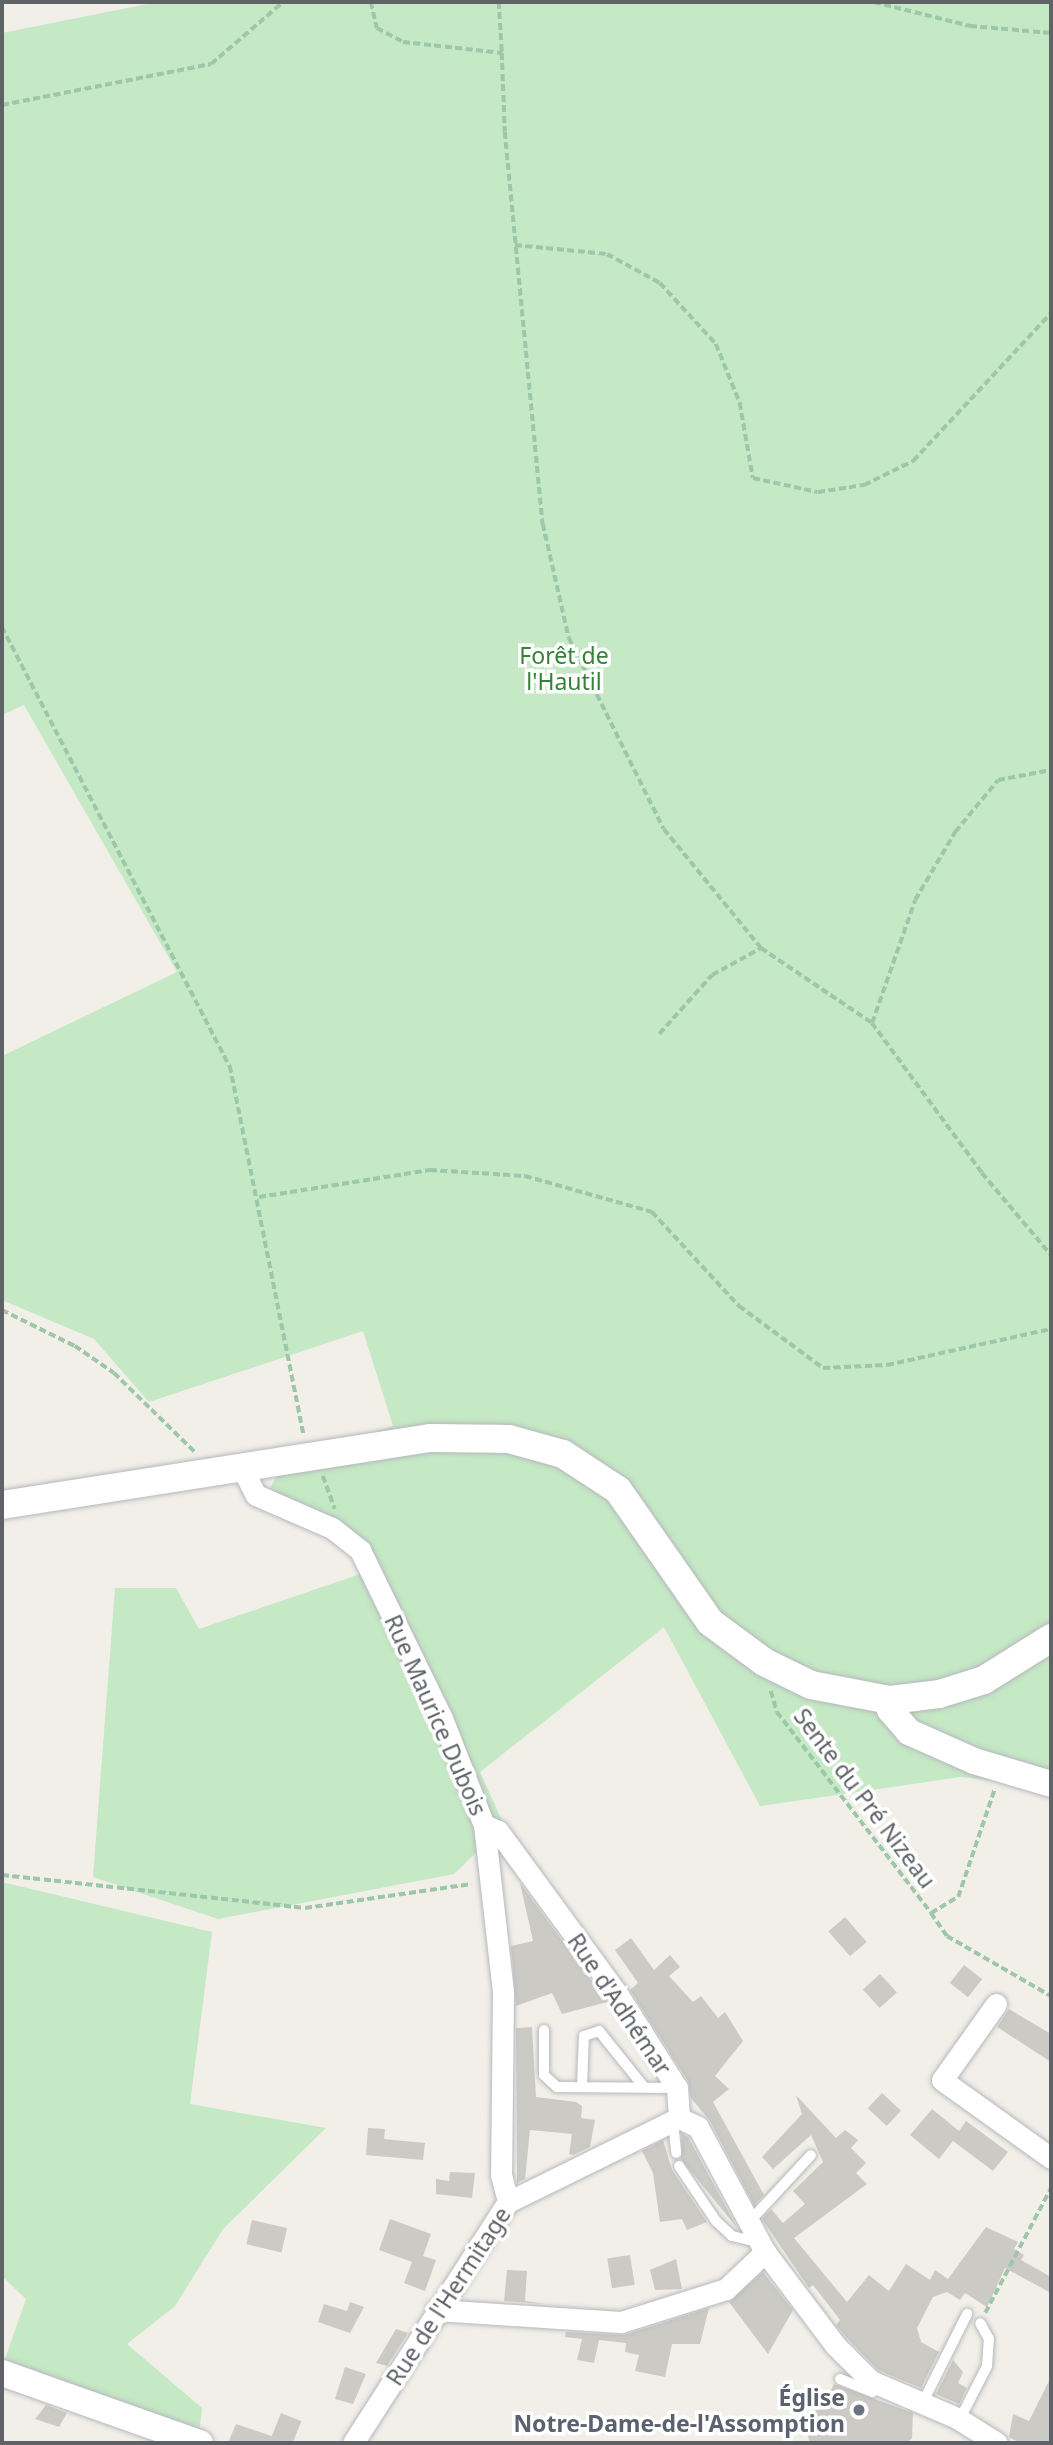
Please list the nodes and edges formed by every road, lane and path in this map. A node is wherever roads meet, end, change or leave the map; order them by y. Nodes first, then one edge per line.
1 (283, 2) edge
2 (371, 2) edge
3 (499, 2) edge
4 (874, 2) edge
5 (1051, 33) edge
6 (502, 53) junction
7 (2, 105) edge
8 (514, 245) junction
9 (1051, 313) edge
10 (2, 627) edge
11 (1051, 770) edge
12 (761, 948) junction
13 (872, 1023) junction
14 (659, 1034) dead end
15 (259, 1197) junction
16 (1051, 1255) edge
17 (2, 1310) edge
18 (1051, 1329) edge
19 (315, 1465) junction
20 (242, 1468) junction
21 (213, 1472) junction
22 (332, 1501) dead end
23 (2, 1505) edge
24 (1051, 1638) edge
25 (764, 1661) junction
26 (890, 1700) junction
27 (1001, 1769) junction
28 (1051, 1784) edge
29 (484, 1825) junction
30 (2, 1875) edge
31 (490, 1881) junction
32 (931, 1913) junction
33 (1051, 1996) edge
34 (996, 2004) dead end
35 (544, 2030) dead end
36 (582, 2087) junction
37 (644, 2087) junction
38 (677, 2088) junction
39 (676, 2120) junction
40 (676, 2152) dead end
41 (811, 2155) dead end
42 (1051, 2158) edge
43 (679, 2166) dead end
44 (1051, 2189) edge
45 (508, 2202) junction
46 (749, 2222) junction
47 (762, 2247) junction
48 (436, 2310) junction
49 (967, 2314) dead end
50 (980, 2323) joint
51 (2, 2373) edge
52 (840, 2379) dead end
53 (886, 2390) junction
54 (922, 2404) junction
55 (960, 2419) junction
56 (200, 2443) edge
57 (353, 2443) edge
58 (997, 2443) edge

1 - 7 path
2 - 6 path
3 - 6 path
4 - 5 path
6 - 8 path
8 - 9 path
8 - 12 path
10 - 15 path
11 - 13 path
12 - 13 path
12 - 14 path
13 - 16 path
15 - 18 path
15 - 19 path
17 - 21 path
19 - 20 main road
19 - 22 path
19 - 25 main road
20 - 21 main road
20 - 29 street, Rue Maurice Dubois
21 - 23 main road
24 - 26 main road
25 - 26 main road
25 - 32 path, Sente du Pré Nizeau
26 - 27 street
27 - 28 street
27 - 32 path, Sente du Pré Nizeau
29 - 31 street, Rue Maurice Dubois
29 - 38 street, Rue d'Adhémar
30 - 31 path
31 - 45 street, Rue Maurice Dubois
32 - 33 path, Sente du Pré Nizeau
34 - 42 street
35 - 36 lane
36 - 37 lane
36 - 37 lane
37 - 38 lane
38 - 39 street, Rue d'Adhémar
39 - 40 lane
39 - 45 street, Rue de l'Hermitage
39 - 46 street
41 - 46 lane
43 - 47 lane
44 - 50 path
45 - 48 street, Rue de l'Hermitage
46 - 47 street
47 - 48 street
47 - 53 street
48 - 57 street, Rue de l'Hermitage
49 - 54 lane
50 - 55 lane
51 - 56 street
52 - 53 lane
53 - 54 street
54 - 55 street
55 - 58 street

